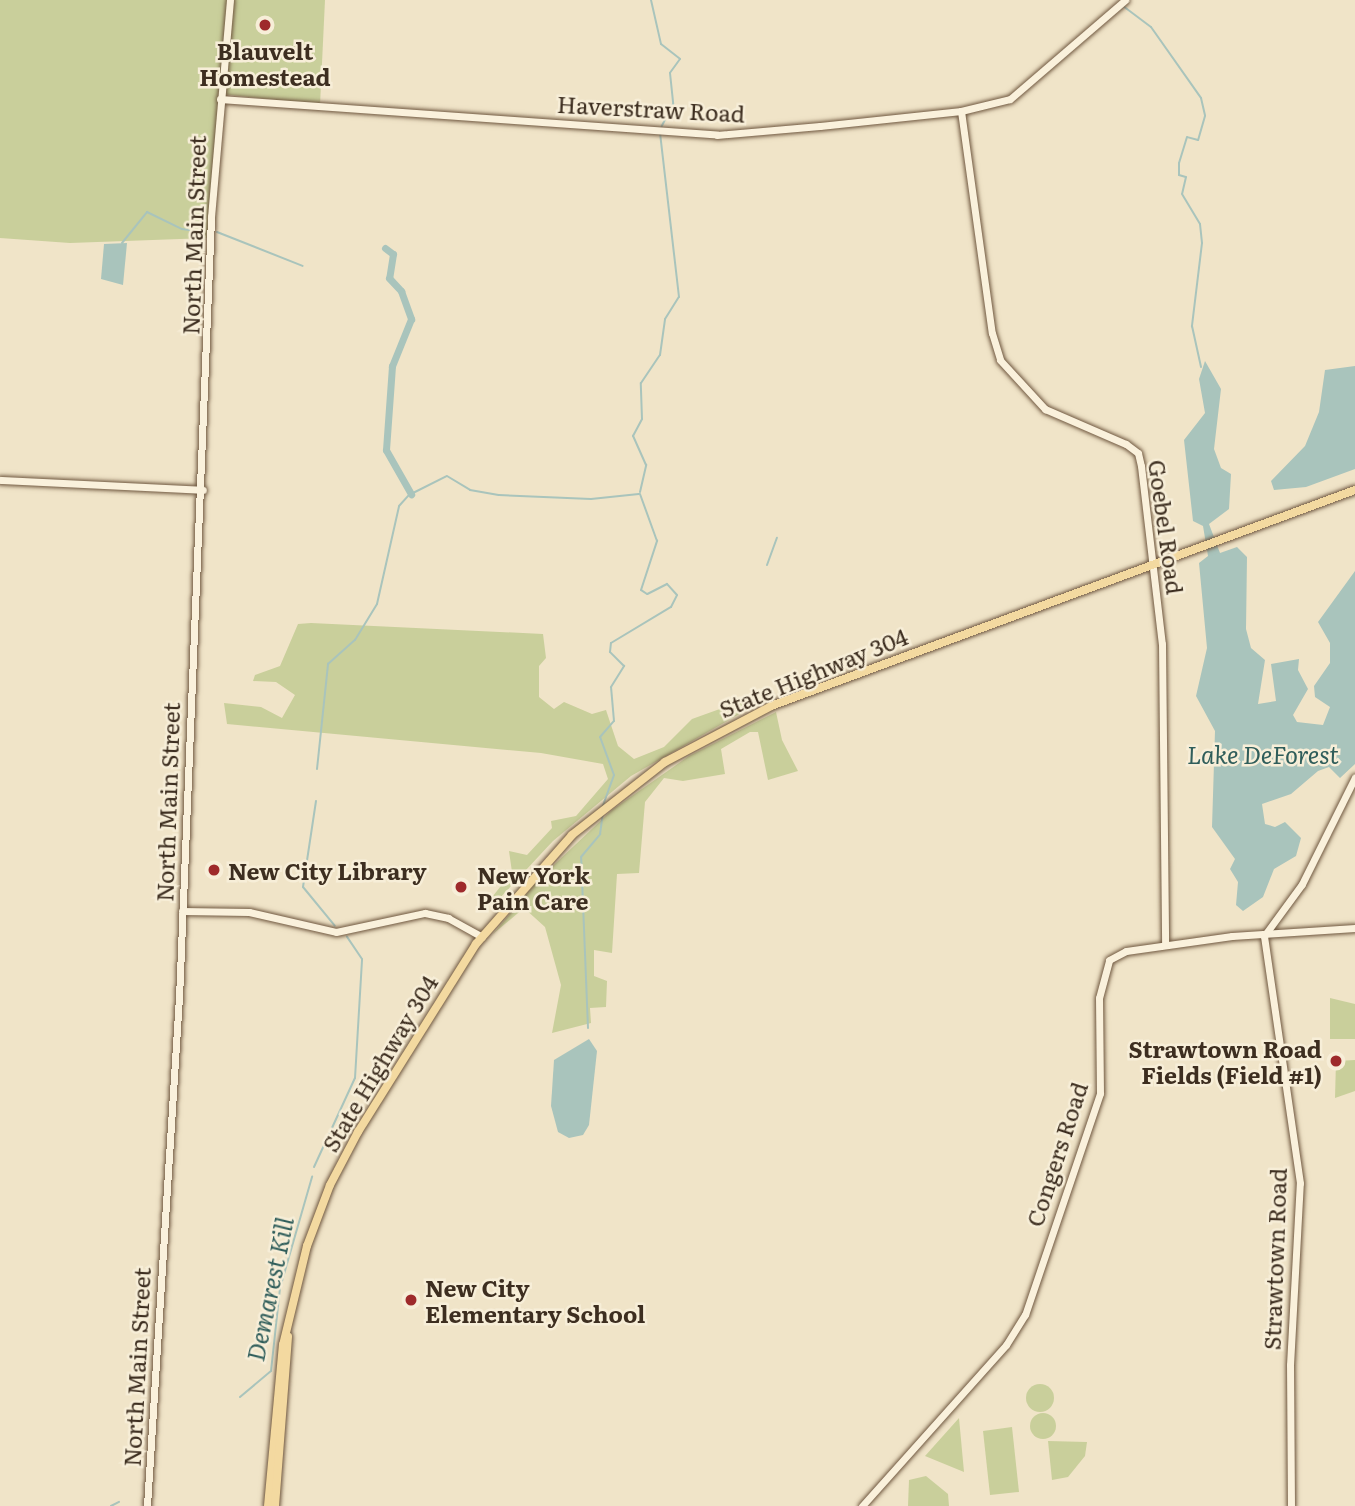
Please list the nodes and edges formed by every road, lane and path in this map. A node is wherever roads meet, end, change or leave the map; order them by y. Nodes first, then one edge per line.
1 (230, 0) edge
2 (1125, 0) edge
3 (220, 99) junction
4 (240, 101) junction
5 (961, 111) junction
6 (218, 118) junction
7 (0, 480) edge
8 (203, 490) junction
9 (1355, 490) edge
10 (1154, 565) junction
11 (1355, 777) edge
12 (182, 911) junction
13 (1355, 928) edge
14 (1265, 932) junction
15 (481, 937) junction
16 (1165, 945) junction
17 (288, 1326) junction
18 (147, 1506) edge
19 (268, 1506) edge
20 (275, 1506) edge
21 (862, 1506) edge
22 (1291, 1506) edge

1 - 3 street, North Main Street
2 - 5 street, Haverstraw Road
3 - 4 street, Haverstraw Road
3 - 6 street, North Main Street
4 - 5 street, Haverstraw Road
4 - 6 street
5 - 10 street, Goebel Road
6 - 8 street, North Main Street
7 - 8 street
8 - 12 street, North Main Street
9 - 10 main road, State Highway 304
10 - 15 main road, State Highway 304
10 - 16 street, Goebel Road
11 - 14 street
12 - 15 street
12 - 18 street, North Main Street
13 - 14 street, Congers Road
14 - 16 street, Congers Road
14 - 22 street, Strawtown Road
15 - 17 main road, State Highway 304
16 - 21 street, Congers Road
17 - 19 main road, State Highway 304
17 - 20 main road, State Highway 304

